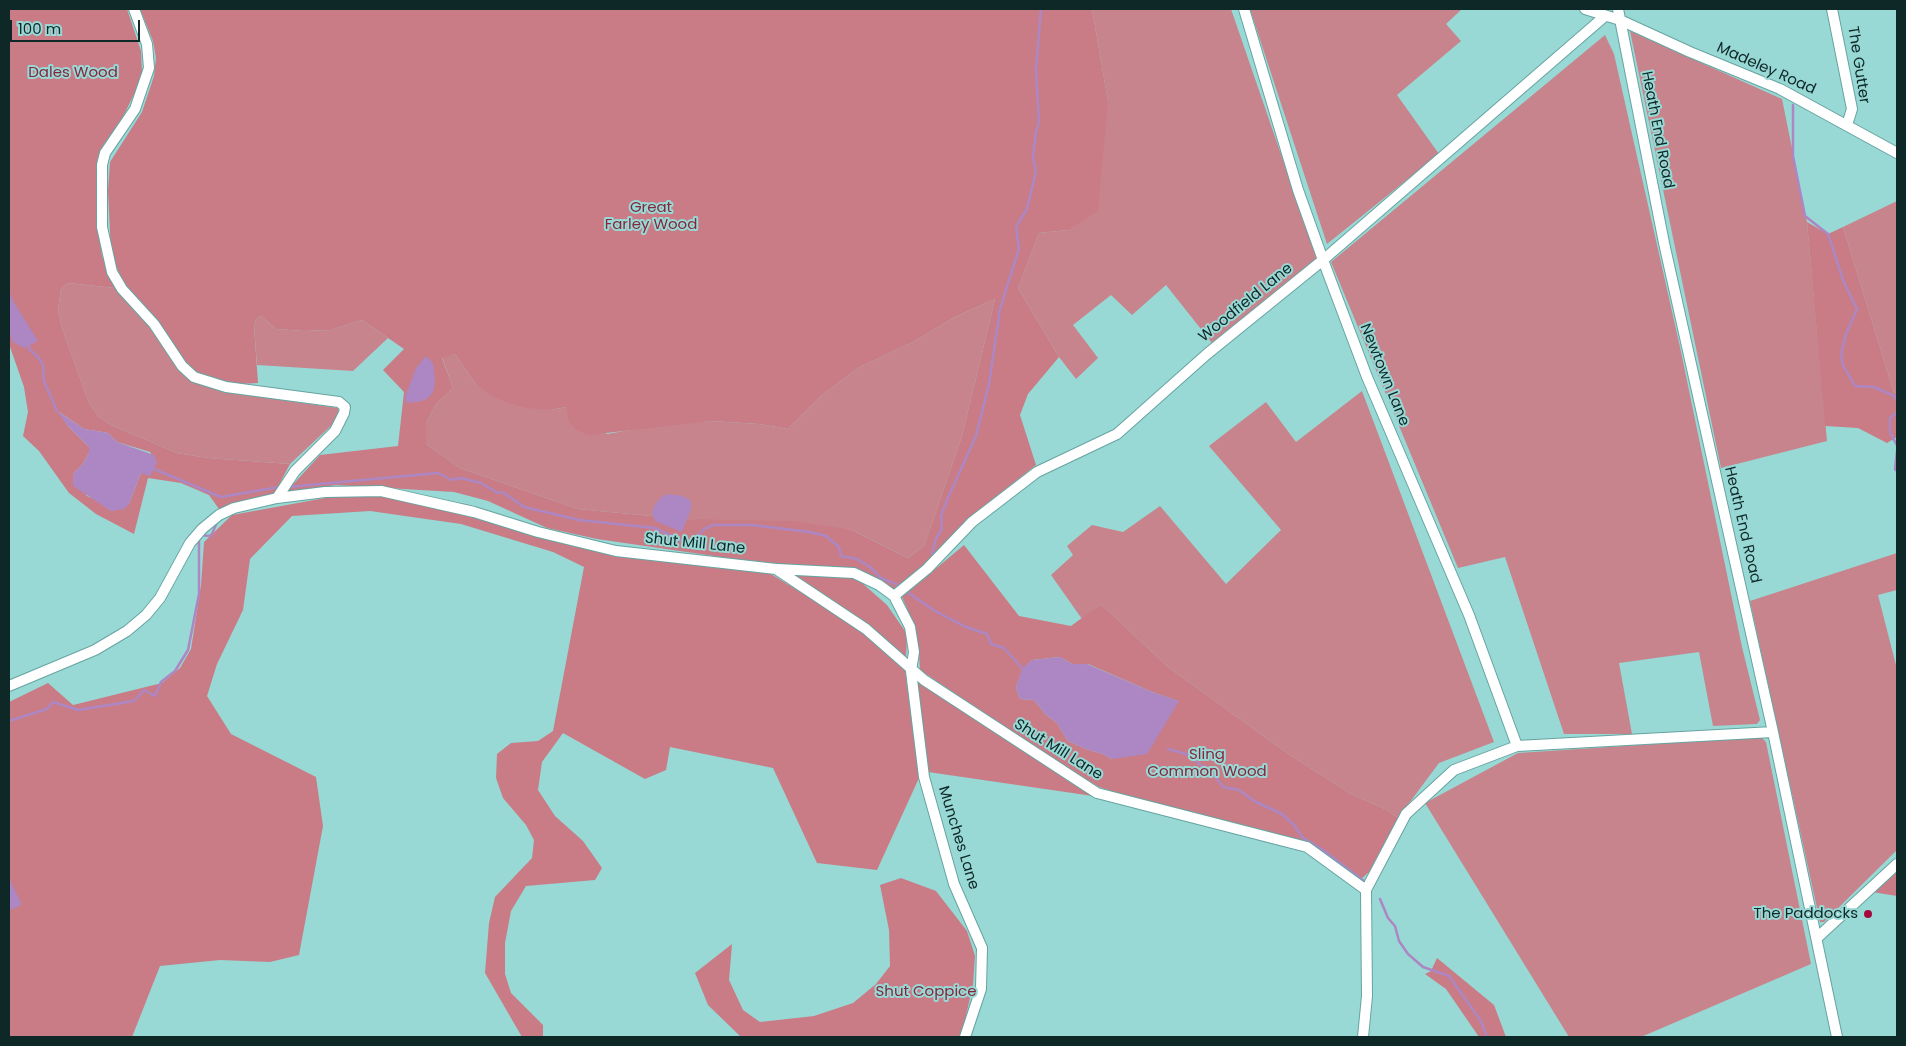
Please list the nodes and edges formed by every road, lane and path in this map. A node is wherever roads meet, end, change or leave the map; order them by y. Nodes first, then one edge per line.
1 (134, 9) edge
2 (1244, 9) edge
3 (1585, 9) edge
4 (1618, 9) edge
5 (1832, 9) edge
6 (1605, 16) junction
7 (1620, 20) junction
8 (1847, 126) junction
9 (1897, 153) edge
10 (1323, 260) junction
11 (280, 491) junction
12 (776, 569) junction
13 (894, 596) junction
14 (911, 671) junction
15 (9, 686) edge
16 (1773, 732) junction
17 (1517, 746) junction
18 (1897, 864) edge
19 (1366, 890) junction
20 (1818, 937) junction
21 (965, 1037) edge
22 (1363, 1037) edge
23 (1837, 1037) edge

1 - 11 street
2 - 10 street, Newtown Lane
3 - 6 street, Madeley Road
4 - 7 street, Heath End Road
5 - 8 street, The Gutter
6 - 7 street, Madeley Road
6 - 10 street, Woodfield Lane
7 - 8 street, Madeley Road
7 - 16 street, Heath End Road
8 - 9 street, Madeley Road
10 - 13 street, Woodfield Lane
10 - 17 street, Newtown Lane
11 - 12 street, Shut Mill Lane
11 - 15 street, Shut Mill Lane
12 - 13 street
12 - 14 street, Shut Mill Lane
13 - 14 street
14 - 19 street, Shut Mill Lane
14 - 21 street, Munches Lane
16 - 17 street
16 - 20 street, Heath End Road
17 - 19 street
18 - 20 street
19 - 22 street
20 - 23 street, Heath End Road

